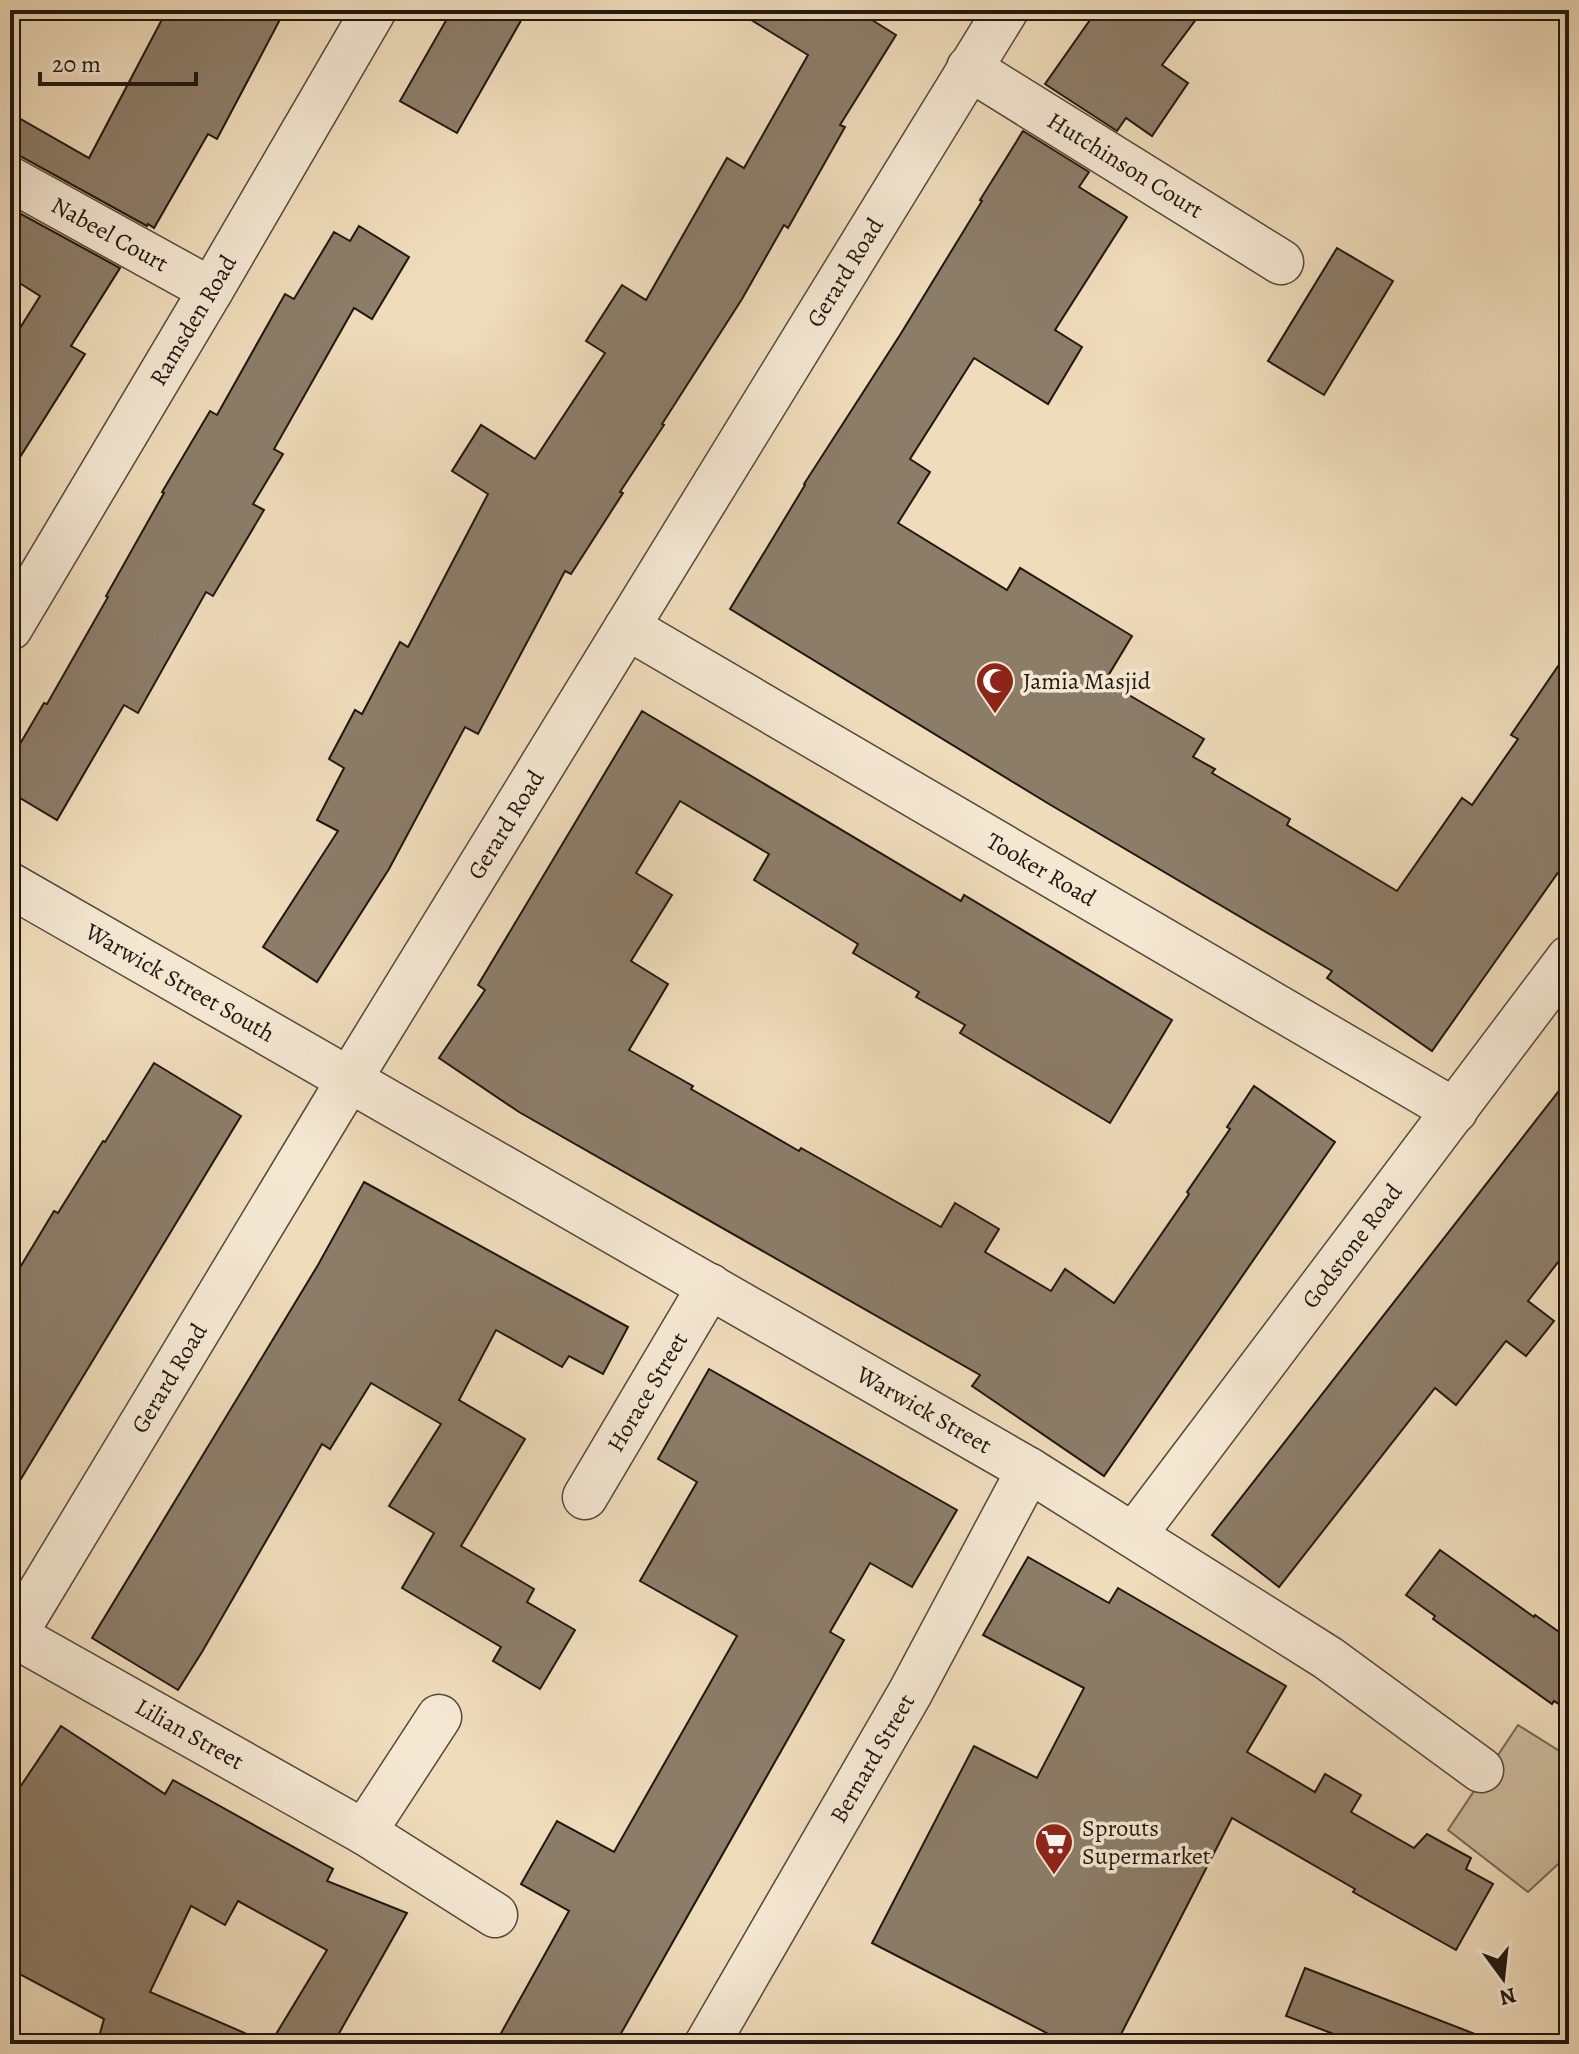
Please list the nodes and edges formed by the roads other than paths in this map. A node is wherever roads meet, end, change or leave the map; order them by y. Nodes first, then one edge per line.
1 (374, 10) edge
2 (1006, 10) edge
3 (969, 68) junction
4 (10, 179) edge
5 (1281, 262) dead end
6 (211, 290) junction
7 (627, 627) junction
8 (10, 628) edge
9 (10, 885) edge
10 (1569, 958) edge
11 (349, 1080) junction
12 (1455, 1111) junction
13 (710, 1286) junction
14 (1029, 1470) junction
15 (585, 1497) dead end
16 (1134, 1535) junction
17 (11, 1637) edge
18 (439, 1717) dead end
19 (1481, 1770) dead end
20 (364, 1832) junction
21 (495, 1915) dead end
22 (707, 2044) edge

1 - 6 street, Ramsden Road
2 - 3 street, Gerard Road
3 - 5 street, Hutchinson Court
3 - 7 street, Gerard Road
4 - 6 street, Nabeel Court
6 - 8 street, Ramsden Road
7 - 11 street, Gerard Road
7 - 12 street, Tooker Road
9 - 11 street, Warwick Street South
10 - 12 street, Godstone Road
11 - 13 street, Warwick Street
11 - 17 street, Gerard Road
12 - 16 street, Godstone Road
13 - 14 street, Warwick Street
13 - 15 street, Horace Street
14 - 16 street, Warwick Street
14 - 22 street, Bernard Street
16 - 19 street, Warwick Street
17 - 20 street, Lilian Street
18 - 20 street
20 - 21 street, Lilian Street

